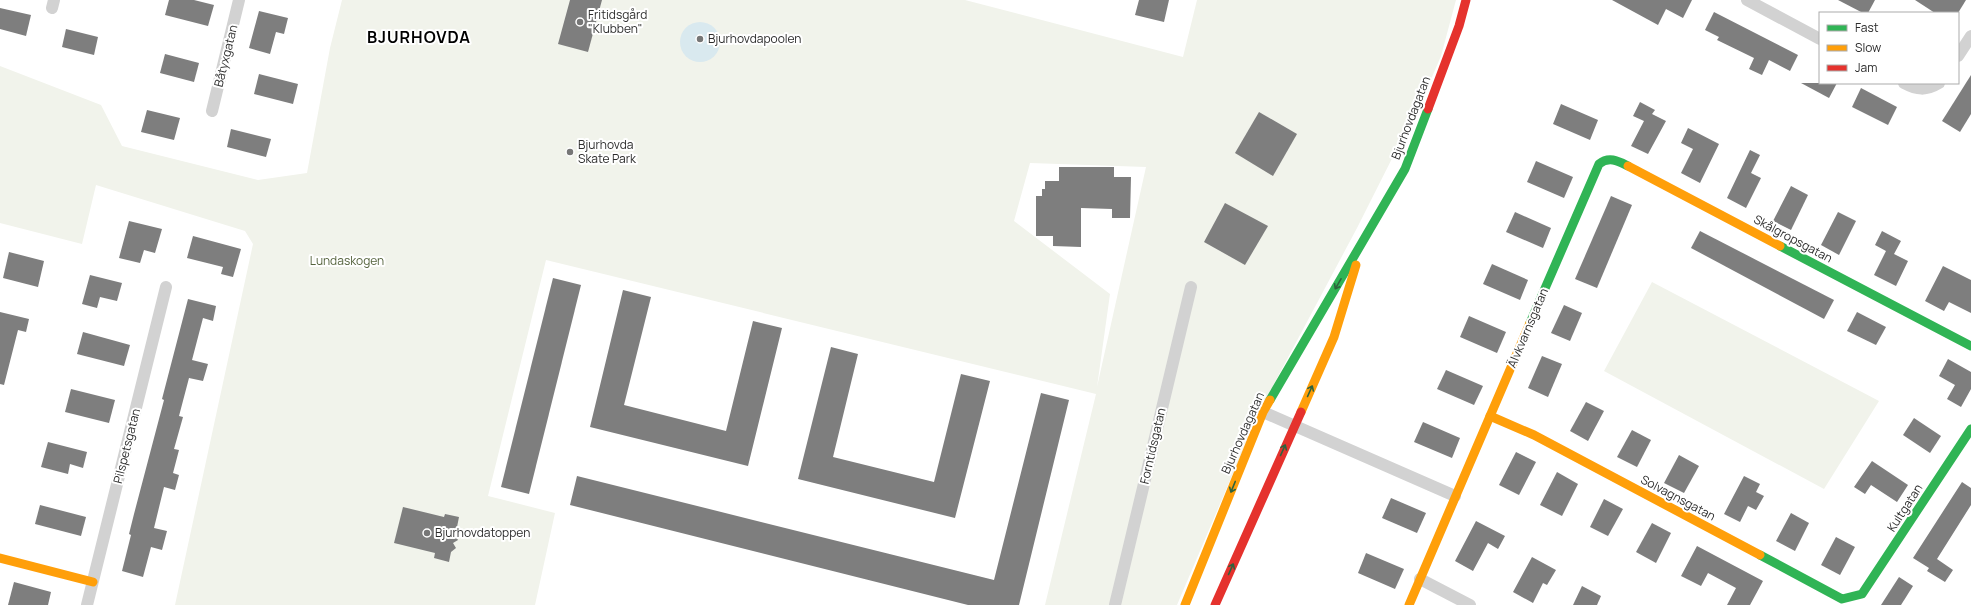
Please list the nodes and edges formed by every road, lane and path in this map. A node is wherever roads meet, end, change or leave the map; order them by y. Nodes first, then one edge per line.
1 (239, 0) edge
2 (1466, 0) edge
3 (1747, 0) edge
4 (1971, 36) edge
5 (1819, 38) edge
6 (1959, 54) edge
7 (1906, 84) edge
8 (1937, 84) edge
9 (212, 111) dead end
10 (1603, 161) joint
11 (1365, 238) junction
12 (1191, 286) dead end
13 (166, 287) dead end
14 (1971, 346) edge
15 (1263, 412) junction
16 (1490, 416) junction
17 (1294, 426) junction
18 (1971, 429) edge
19 (1454, 496) junction
20 (0, 558) edge
21 (1420, 579) junction
22 (93, 582) junction
23 (1855, 596) joint
24 (87, 605) edge
25 (1115, 605) edge
26 (1185, 605) edge
27 (1215, 605) edge
28 (1409, 605) edge
29 (1470, 605) edge

1 - 9 street, Båtyxgatan
2 - 11 street, Bjurhovdagatan
3 - 5 street
4 - 6 street
7 - 8 street
10 - 14 street, Skålgropsgatan
10 - 16 street, Älvkvarnsgatan
11 -> 15 street, Bjurhovdagatan
17 -> 11 street, Bjurhovdagatan
12 - 25 street, Forntidsgatan
13 - 22 street, Pilspetsgatan
15 - 17 street
15 -> 26 street, Bjurhovdagatan
16 - 19 street, Älvkvarnsgatan
16 - 23 street, Solvagnsgatan
17 - 19 street
27 -> 17 street, Bjurhovdagatan
18 - 23 street, Kultgatan
19 - 21 street, Älvkvarnsgatan
20 - 22 street
21 - 28 street, Älvkvarnsgatan
21 - 29 street
22 - 24 street, Pilspetsgatan

